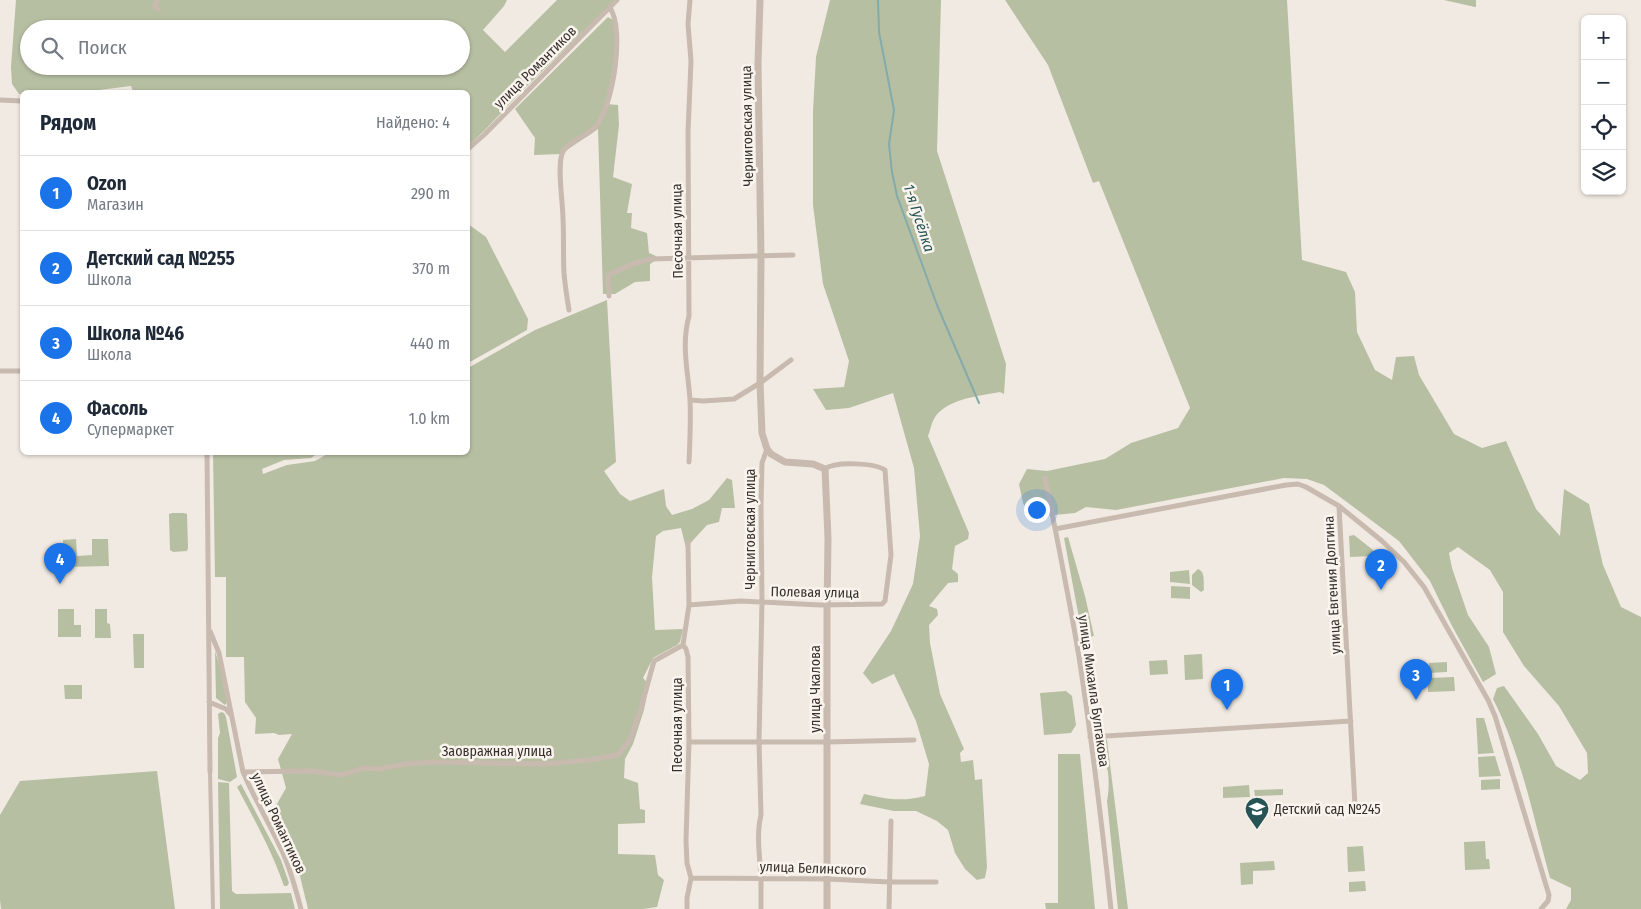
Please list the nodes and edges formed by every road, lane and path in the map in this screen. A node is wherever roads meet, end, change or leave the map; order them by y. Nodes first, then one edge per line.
1 (157, 0) edge
2 (618, 0) edge
3 (690, 0) edge
4 (760, 0) edge
5 (610, 8) junction
6 (158, 9) dead end
7 (0, 100) edge
8 (20, 101) edge
9 (470, 147) edge
10 (793, 255) dead end
11 (761, 256) junction
12 (689, 258) junction
13 (609, 296) dead end
14 (569, 310) dead end
15 (791, 360) dead end
16 (0, 371) edge
17 (20, 371) edge
18 (760, 383) junction
19 (690, 400) junction
20 (767, 449) junction
21 (207, 455) edge
22 (689, 462) dead end
23 (826, 469) junction
24 (1045, 478) dead end
25 (1339, 506) junction
26 (1055, 529) junction
27 (688, 543) dead end
28 (762, 602) junction
29 (827, 604) junction
30 (688, 606) junction
31 (209, 630) junction
32 (683, 645) junction
33 (209, 702) junction
34 (231, 717) junction
35 (1351, 721) junction
36 (1090, 737) junction
37 (914, 740) dead end
38 (759, 741) junction
39 (689, 742) junction
40 (827, 742) junction
41 (210, 772) joint
42 (243, 772) junction
43 (1355, 806) dead end
44 (891, 821) dead end
45 (690, 878) junction
46 (761, 878) junction
47 (828, 879) junction
48 (889, 882) junction
49 (936, 882) dead end
50 (213, 909) edge
51 (301, 909) edge
52 (688, 909) edge
53 (761, 909) edge
54 (827, 909) edge
55 (889, 909) edge
56 (1111, 909) edge
57 (1541, 909) edge

1 - 6 street
2 - 5 street, улица Романтиков
3 - 12 street, Песочная улица
4 - 11 street, Черниговская улица
5 - 9 street, улица Романтиков
5 - 14 street
7 - 8 street
10 - 11 street
11 - 12 street
11 - 18 street, Черниговская улица
12 - 13 street
12 - 19 street, Песочная улица
15 - 18 street
16 - 17 street
18 - 19 street
18 - 20 street, Черниговская улица
19 - 22 street, Песочная улица
20 - 23 street
20 - 28 street, Черниговская улица
21 - 31 street, улица Романтиков
23 - 29 street, улица Чкалова
23 - 29 street, Полевая улица
24 - 26 street, улица Михаила Булгакова
25 - 26 street, улица Евгения Долгина
25 - 35 street, улица Евгения Долгина
25 - 57 street
26 - 36 street, улица Михаила Булгакова
27 - 30 street, Песочная улица
28 - 29 street, Полевая улица
28 - 30 street, Полевая улица
28 - 38 street, Черниговская улица
29 - 40 street, улица Чкалова
30 - 32 street, Песочная улица
31 - 33 street, улица Романтиков
31 - 34 street, улица Романтиков
32 - 39 street, Песочная улица
32 - 42 street, Заовражная улица
33 - 34 street
33 - 41 street, улица Романтиков
34 - 42 street, улица Романтиков
35 - 36 street
35 - 43 street, улица Евгения Долгина
36 - 56 street, улица Михаила Булгакова
37 - 40 street
38 - 39 street
38 - 40 street
38 - 46 street, Черниговская улица
39 - 45 street, Песочная улица
40 - 47 street, улица Чкалова
41 - 50 street
42 - 51 street, улица Романтиков
44 - 48 street
45 - 46 street, улица Белинского
45 - 52 street, Песочная улица
46 - 47 street, улица Белинского
46 - 53 street, Черниговская улица
47 - 48 street, улица Белинского
47 - 54 street, улица Чкалова
48 - 49 street, улица Белинского
48 - 55 street

